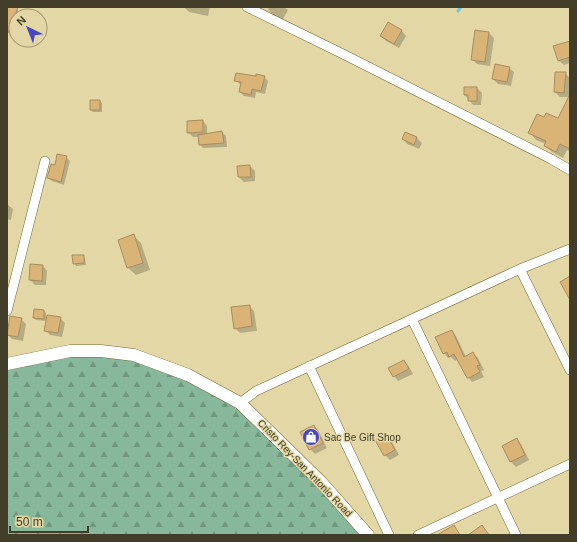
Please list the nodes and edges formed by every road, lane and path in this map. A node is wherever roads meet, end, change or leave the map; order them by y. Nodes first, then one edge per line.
1 (247, 7) edge
2 (45, 161) dead end
3 (570, 170) edge
4 (570, 249) edge
5 (520, 269) junction
6 (7, 311) edge
7 (412, 319) junction
8 (7, 364) edge
9 (309, 366) junction
10 (570, 370) edge
11 (240, 403) junction
12 (570, 464) edge
13 (498, 498) junction
14 (368, 535) edge
15 (389, 535) edge
16 (418, 535) edge
17 (516, 535) edge

1 - 3 street
2 - 6 street
4 - 5 street
5 - 7 street
5 - 10 street
7 - 9 street
7 - 13 street
8 - 11 main road, Cristo Rey-San Antonio Road
9 - 11 street
9 - 15 street
11 - 14 main road, Cristo Rey-San Antonio Road
12 - 13 street
13 - 16 street
13 - 17 street

